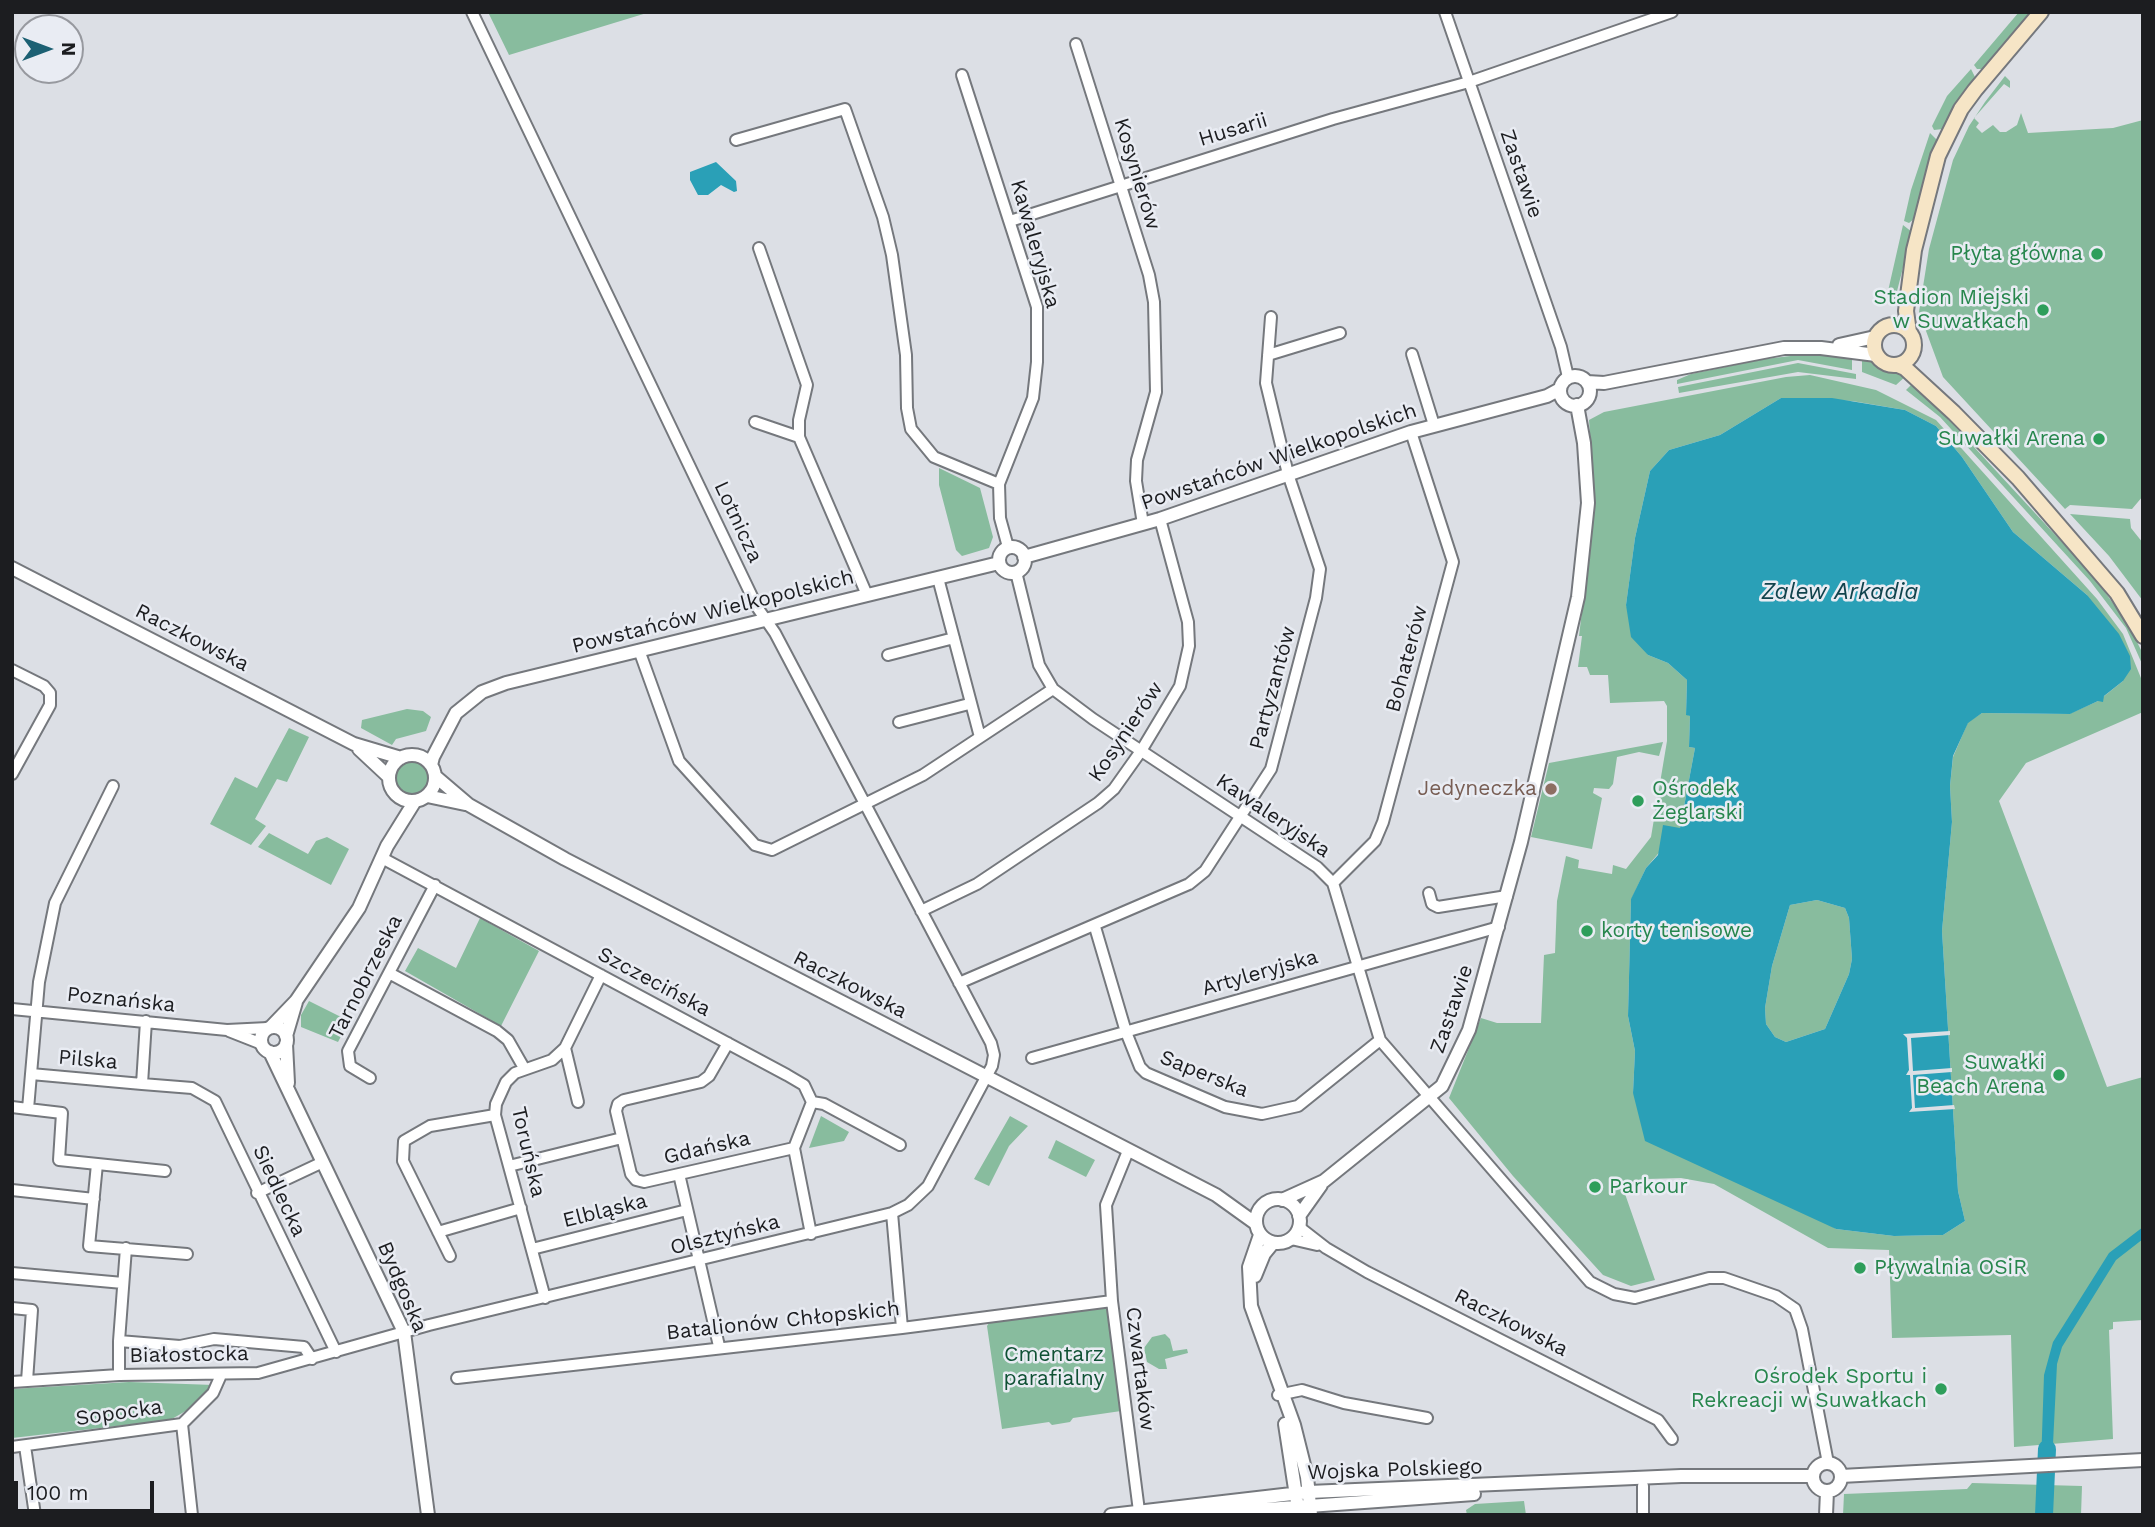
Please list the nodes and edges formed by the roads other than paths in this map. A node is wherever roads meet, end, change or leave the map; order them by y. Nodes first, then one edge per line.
1 (472, 12) edge
2 (1445, 12) edge
3 (1672, 12) edge
4 (2041, 12) edge
5 (1076, 44) dead end
6 (962, 75) dead end
7 (1469, 82) junction
8 (736, 140) dead end
9 (1119, 185) junction
10 (1010, 221) junction
11 (760, 248) dead end
12 (1914, 250) junction
13 (1271, 317) dead end
14 (1888, 326) junction
15 (1909, 332) junction
16 (1340, 333) dead end
17 (1875, 337) junction
18 (1821, 348) junction
19 (1913, 350) junction
20 (1412, 354) dead end
21 (1268, 355) junction
22 (1876, 355) junction
23 (1898, 365) junction
24 (1580, 390) junction
25 (1561, 394) junction
26 (1954, 413) junction
27 (755, 422) dead end
28 (1434, 425) junction
29 (1410, 432) junction
30 (799, 437) junction
31 (1288, 474) junction
32 (999, 484) junction
33 (1160, 519) junction
34 (1143, 524) junction
35 (1009, 547) junction
36 (1024, 557) junction
37 (999, 563) junction
38 (12, 568) edge
39 (1016, 572) junction
40 (939, 578) junction
41 (867, 595) junction
42 (765, 620) junction
43 (2143, 636) edge
44 (954, 638) junction
45 (639, 650) junction
46 (888, 654) dead end
47 (12, 670) edge
48 (1053, 689) junction
49 (969, 704) junction
50 (900, 722) dead end
51 (448, 724) junction
52 (980, 737) junction
53 (354, 744) junction
54 (1141, 751) junction
55 (416, 755) junction
56 (401, 758) junction
57 (433, 771) junction
58 (12, 774) edge
59 (389, 777) junction
60 (113, 786) dead end
61 (428, 796) junction
62 (398, 797) junction
63 (415, 802) junction
64 (469, 805) junction
65 (865, 806) junction
66 (1242, 817) junction
67 (384, 852) junction
68 (1334, 883) junction
69 (435, 885) junction
70 (1429, 893) dead end
71 (1507, 896) junction
72 (921, 911) junction
73 (1095, 927) junction
74 (1499, 927) junction
75 (1359, 964) junction
76 (389, 973) junction
77 (601, 975) junction
78 (960, 983) junction
79 (296, 1001) junction
80 (12, 1009) edge
81 (36, 1011) junction
82 (146, 1021) junction
83 (270, 1028) junction
84 (227, 1030) junction
85 (1126, 1032) junction
86 (286, 1040) junction
87 (1380, 1040) junction
88 (728, 1043) junction
89 (266, 1048) junction
90 (565, 1048) junction
91 (1032, 1058) dead end
92 (524, 1068) junction
93 (31, 1074) junction
94 (370, 1078) dead end
95 (986, 1078) junction
96 (142, 1084) junction
97 (158, 1085) joint
98 (289, 1090) junction
99 (1429, 1096) junction
100 (579, 1102) dead end
101 (812, 1102) junction
102 (12, 1107) edge
103 (28, 1109) junction
104 (495, 1115) junction
105 (622, 1138) junction
106 (900, 1145) dead end
107 (794, 1148) junction
108 (1128, 1151) junction
109 (323, 1162) junction
110 (97, 1164) junction
111 (509, 1166) junction
112 (164, 1171) dead end
113 (679, 1174) junction
114 (1324, 1181) junction
115 (12, 1190) edge
116 (257, 1192) junction
117 (1216, 1195) junction
118 (94, 1199) junction
119 (1282, 1199) junction
120 (1263, 1205) junction
121 (522, 1208) junction
122 (687, 1210) junction
123 (892, 1213) junction
124 (1299, 1222) junction
125 (1258, 1229) junction
126 (438, 1232) junction
127 (811, 1234) junction
128 (1291, 1239) junction
129 (1273, 1243) junction
130 (126, 1248) junction
131 (532, 1248) junction
132 (1326, 1248) junction
133 (187, 1254) dead end
134 (450, 1256) dead end
135 (698, 1261) junction
136 (12, 1273) edge
137 (123, 1283) junction
138 (1250, 1297) junction
139 (545, 1298) junction
140 (1112, 1301) junction
141 (12, 1308) edge
142 (902, 1328) junction
143 (404, 1332) junction
144 (119, 1341) junction
145 (719, 1346) junction
146 (336, 1352) junction
147 (312, 1359) junction
148 (119, 1375) junction
149 (221, 1376) junction
150 (457, 1378) dead end
151 (27, 1381) junction
152 (12, 1382) edge
153 (1281, 1394) junction
154 (1427, 1418) dead end
155 (182, 1424) junction
156 (1672, 1439) dead end
157 (25, 1446) junction
158 (12, 1447) edge
159 (2143, 1460) edge
160 (1828, 1464) junction
161 (1812, 1476) junction
162 (1841, 1476) junction
163 (1736, 1477) junction
164 (1643, 1486) junction
165 (1827, 1491) junction
166 (1304, 1504) edge
167 (1139, 1511) junction
168 (35, 1515) edge
169 (192, 1515) edge
170 (428, 1515) edge
171 (1111, 1515) edge
172 (1185, 1515) edge
173 (1643, 1515) edge
174 (1826, 1515) edge

1 - 42 street, Lotnicza
2 - 7 street, Zastawie
3 - 7 street, Husarii
4 - 12 main road
5 - 9 street, Kosynierów
6 - 10 street, Kawaleryjska
7 - 9 street, Husarii
7 - 24 street, Zastawie
8 - 32 street
9 - 10 street, Husarii
9 - 34 street, Kosynierów
10 - 32 street, Kawaleryjska
11 - 30 street
12 - 14 main road
12 - 15 main road
13 - 21 street, Partyzantów
14 - 15 main road
14 - 17 main road
15 - 19 main road
16 - 21 street
17 - 18 street
17 - 22 main road
18 - 22 street
18 - 24 street
19 - 23 main road
19 - 26 main road
20 - 28 street
21 - 31 street, Partyzantów
22 - 23 main road
23 - 26 main road
24 - 25 street
24 - 25 street
24 - 71 street, Zastawie
25 - 28 street, Powstańców Wielkopolskich
26 - 43 main road
27 - 30 street
28 - 29 street, Powstańców Wielkopolskich
29 - 31 street, Powstańców Wielkopolskich
29 - 68 street, Bohaterów
30 - 41 street
31 - 33 street, Powstańców Wielkopolskich
31 - 66 street, Partyzantów
32 - 35 street, Kawaleryjska
33 - 34 street, Powstańców Wielkopolskich
33 - 54 street, Kosynierów
34 - 36 street, Powstańców Wielkopolskich
35 - 36 street
35 - 37 street
36 - 39 street
37 - 39 street
37 - 40 street, Powstańców Wielkopolskich
38 - 53 street, Raczkowska
39 - 48 street, Kawaleryjska
40 - 41 street, Powstańców Wielkopolskich
40 - 44 street
41 - 42 street, Powstańców Wielkopolskich
42 - 45 street, Powstańców Wielkopolskich
42 - 65 street, Lotnicza
44 - 46 street
44 - 49 street
45 - 51 street, Powstańców Wielkopolskich
45 - 65 street
47 - 58 street
48 - 52 street
48 - 54 street, Kawaleryjska
49 - 50 street
49 - 52 street
51 - 55 street, Powstańców Wielkopolskich
51 - 57 street, Powstańców Wielkopolskich
52 - 65 street
53 - 56 street, Raczkowska
53 - 59 street, Raczkowska
54 - 66 street, Kawaleryjska
54 - 72 street, Kosynierów
55 - 56 street
55 - 57 street
56 - 59 street
57 - 61 street
57 - 64 street, Raczkowska
59 - 62 street
60 - 81 street, Pilska
61 - 63 street
61 - 64 street, Raczkowska
62 - 63 street
62 - 67 street, Bydgoska
63 - 67 street, Bydgoska
64 - 95 street, Raczkowska
65 - 72 street, Lotnicza
66 - 68 street, Kawaleryjska
66 - 73 street, Partyzantów
67 - 69 street, Szczecińska
67 - 79 street, Bydgoska
68 - 75 street, Kawaleryjska
69 - 76 street, Tarnobrzeska
69 - 77 street, Szczecińska
70 - 71 street
71 - 74 street, Zastawie
72 - 78 street, Lotnicza
73 - 78 street, Partyzantów
73 - 85 street, Saperska
74 - 75 street, Artyleryjska
74 - 99 street, Zastawie
75 - 85 street, Artyleryjska
75 - 87 street, Kawaleryjska
76 - 92 street
76 - 94 street, Tarnobrzeska
77 - 88 street, Szczecińska
77 - 90 street
78 - 95 street, Lotnicza
79 - 83 street, Bydgoska
79 - 86 street, Bydgoska
80 - 81 street, Poznańska
81 - 82 street, Poznańska
81 - 93 street, Pilska
82 - 84 street, Poznańska
82 - 96 street
83 - 84 street, Poznańska
83 - 86 street
83 - 89 street
84 - 89 street, Poznańska
85 - 87 street, Saperska
85 - 91 street, Artyleryjska
86 - 89 street
86 - 98 street, Bydgoska
87 - 99 street, Kawaleryjska
88 - 101 street, Szczecińska
88 - 105 street
89 - 98 street, Bydgoska
90 - 92 street, Toruńska
90 - 100 street
92 - 104 street, Toruńska
93 - 96 street, Pilska
93 - 103 street, Pilska
95 - 108 street, Raczkowska
95 - 123 street, Olsztyńska
96 - 97 street, Pilska
97 - 116 street, Siedlecka
98 - 109 street, Bydgoska
99 - 114 street
99 - 160 street
101 - 106 street, Szczecińska
101 - 107 street
102 - 103 street
103 - 110 street
104 - 111 street, Toruńska
104 - 126 street
105 - 111 street
105 - 113 street, Gdańska
107 - 113 street, Gdańska
107 - 127 street
108 - 117 street, Raczkowska
108 - 140 street, Czwartaków
109 - 116 street
109 - 143 street, Bydgoska
110 - 112 street
110 - 118 street
111 - 121 street, Toruńska
113 - 122 street
114 - 119 street
114 - 124 street
115 - 118 street
116 - 146 street, Siedlecka
117 - 120 street, Raczkowska
117 - 125 street, Raczkowska
118 - 130 street
119 - 120 street
119 - 124 street
120 - 125 street
121 - 126 street
121 - 131 street, Toruńska
122 - 131 street, Elbląska
122 - 135 street
123 - 127 street, Olsztyńska
123 - 142 street
124 - 128 street
124 - 132 street, Raczkowska
125 - 129 street
125 - 138 street
126 - 134 street
127 - 135 street, Olsztyńska
128 - 129 street
128 - 132 street, Raczkowska
129 - 138 street
130 - 133 street
130 - 137 street
131 - 139 street, Toruńska
132 - 156 street, Raczkowska
135 - 139 street, Olsztyńska
135 - 145 street
136 - 137 street
137 - 144 street
138 - 153 street
139 - 143 street, Olsztyńska
140 - 142 street, Batalionów Chłopskich
140 - 167 street, Czwartaków
141 - 151 street
142 - 145 street, Batalionów Chłopskich
143 - 146 street, Białostocka
143 - 170 street, Bydgoska
144 - 147 street
144 - 148 street
145 - 150 street, Batalionów Chłopskich
146 - 147 street, Białostocka
147 - 149 street, Białostocka
148 - 149 street, Białostocka
148 - 151 street, Białostocka
149 - 155 street
151 - 152 street, Białostocka
153 - 154 street
153 - 166 street
155 - 157 street, Sopocka
155 - 169 street, Sopocka
157 - 158 street, Sopocka
157 - 168 street
159 - 162 street
160 - 161 street
160 - 162 street
161 - 163 street
161 - 165 street
162 - 165 street
163 - 164 street, Wojska Polskiego
163 - 166 street, Wojska Polskiego
164 - 166 street, Wojska Polskiego
164 - 173 street
165 - 174 street
166 - 167 street, Wojska Polskiego
166 - 172 street, Wojska Polskiego
167 - 171 street, Wojska Polskiego

